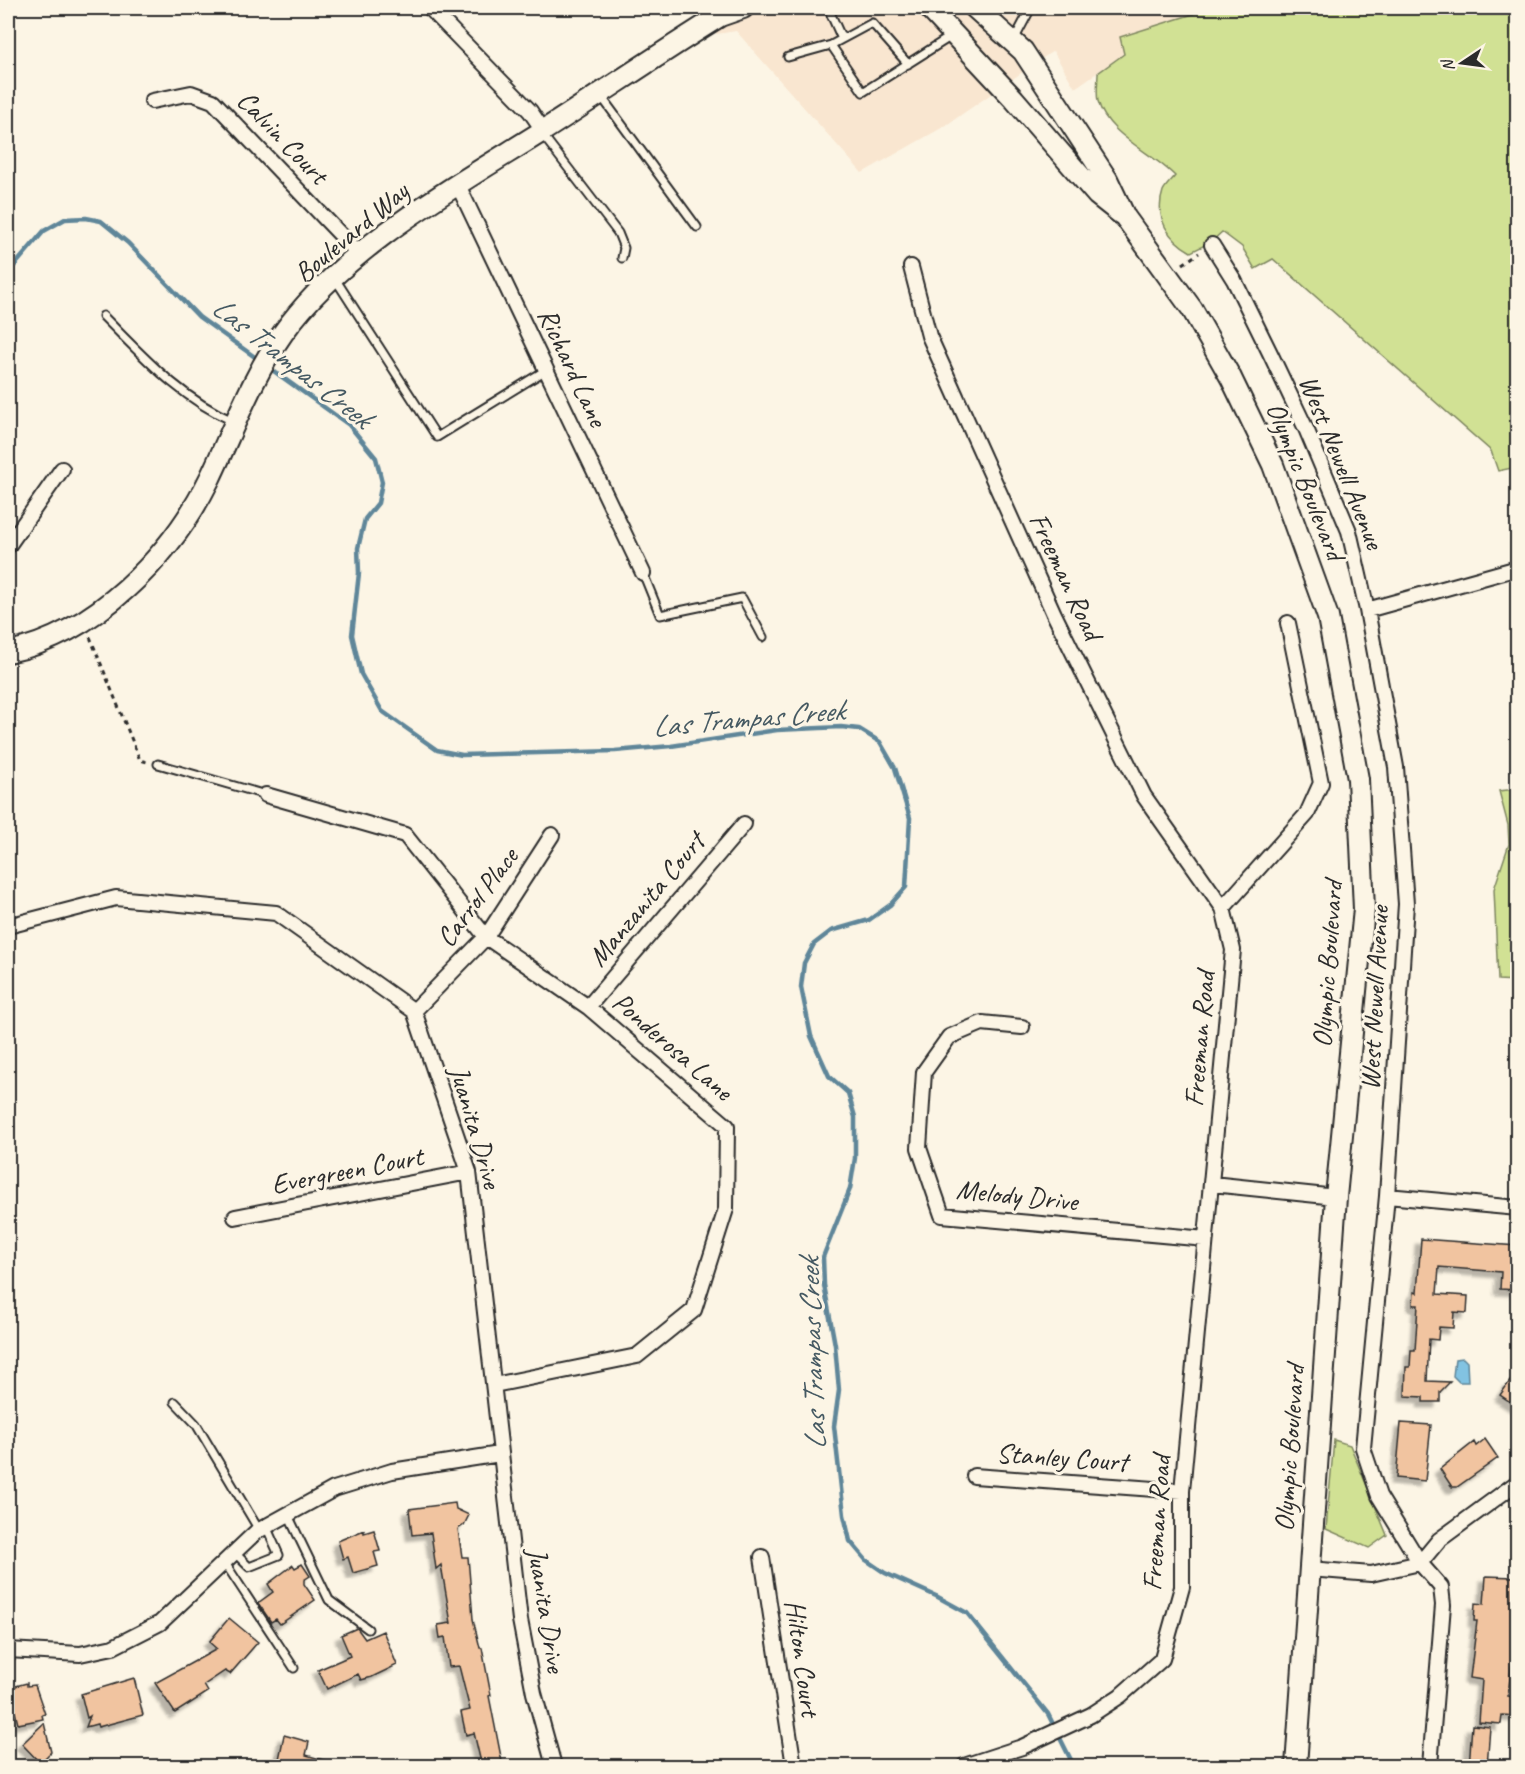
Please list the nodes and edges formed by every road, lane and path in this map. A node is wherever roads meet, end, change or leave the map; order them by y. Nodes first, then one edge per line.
1 (430, 8) edge
2 (743, 8) edge
3 (828, 8) edge
4 (929, 8) edge
5 (975, 8) edge
6 (988, 8) edge
7 (1032, 8) edge
8 (955, 34) junction
9 (1008, 37) junction
10 (842, 39) junction
11 (831, 45) junction
12 (788, 57) dead end
13 (908, 64) junction
14 (599, 93) junction
15 (152, 101) dead end
16 (542, 131) junction
17 (457, 183) junction
18 (1125, 217) junction
19 (697, 227) dead end
20 (1212, 245) joint
21 (360, 255) junction
22 (622, 258) dead end
23 (1183, 264) dead end
24 (911, 267) dead end
25 (334, 277) junction
26 (103, 316) dead end
27 (546, 370) junction
28 (236, 422) junction
29 (62, 470) dead end
30 (8, 546) edge
31 (1518, 568) edge
32 (643, 573) joint
33 (1367, 610) junction
34 (84, 622) junction
35 (1288, 623) dead end
36 (763, 637) dead end
37 (8, 652) edge
38 (158, 764) joint
39 (266, 795) joint
40 (744, 824) dead end
41 (552, 835) dead end
42 (1223, 908) junction
43 (8, 926) edge
44 (486, 937) junction
45 (588, 1007) junction
46 (414, 1011) junction
47 (1022, 1027) dead end
48 (468, 1172) junction
49 (1212, 1184) junction
50 (1387, 1196) junction
51 (1336, 1197) junction
52 (1518, 1208) edge
53 (236, 1217) dead end
54 (1206, 1239) junction
55 (494, 1385) junction
56 (175, 1402) dead end
57 (500, 1454) junction
58 (974, 1476) dead end
59 (1518, 1482) edge
60 (1182, 1491) junction
61 (287, 1513) junction
62 (262, 1528) junction
63 (762, 1557) dead end
64 (230, 1558) junction
65 (1420, 1563) junction
66 (1309, 1569) junction
67 (368, 1629) dead end
68 (8, 1650) edge
69 (294, 1668) dead end
70 (554, 1767) edge
71 (794, 1767) edge
72 (964, 1767) edge
73 (1296, 1767) edge
74 (1430, 1767) edge

1 - 16 street
2 - 14 main road, Boulevard Way
3 - 10 lane
4 - 8 main road, Olympic Boulevard
5 - 9 main road, Olympic Boulevard
6 - 9 main road
7 - 9 lane
8 - 13 lane
8 - 18 main road, Olympic Boulevard
9 - 18 main road, Olympic Boulevard
10 - 11 lane
10 - 13 lane
11 - 12 lane
11 - 13 lane
14 - 16 main road, Boulevard Way
14 - 19 lane
15 - 21 street, Calvin Court
16 - 17 main road, Boulevard Way
16 - 22 lane
17 - 21 main road, Boulevard Way
17 - 27 street, Richard Lane
18 - 51 main road, Olympic Boulevard
20 - 23 path
20 - 33 street, West Newell Avenue
21 - 25 main road, Boulevard Way
24 - 42 street, Freeman Road
25 - 27 lane
25 - 28 main road, Boulevard Way
26 - 28 lane
27 - 32 street, Richard Lane
28 - 34 main road, Boulevard Way
29 - 30 street
31 - 33 street
32 - 36 lane
33 - 50 street, West Newell Avenue
34 - 37 main road, Boulevard Way
34 - 38 path
35 - 42 street
38 - 39 lane
39 - 44 street, Ponderosa Lane
40 - 45 street, Manzanita Court
41 - 44 street, Carrol Place
42 - 49 street, Freeman Road
43 - 46 street
44 - 45 street, Ponderosa Lane
44 - 46 street, Carrol Place
45 - 55 street, Ponderosa Lane
46 - 48 street, Juanita Drive
47 - 54 street, Melody Drive
48 - 53 street, Evergreen Court
48 - 55 street, Juanita Drive
49 - 51 street
49 - 54 street, Freeman Road
50 - 52 street
50 - 65 street, West Newell Avenue
51 - 66 main road, Olympic Boulevard
54 - 60 street, Freeman Road
55 - 57 street, Juanita Drive
56 - 62 lane
57 - 61 street
57 - 70 street, Juanita Drive
58 - 60 street, Stanley Court
59 - 65 street
60 - 72 street, Freeman Road
61 - 62 street
61 - 67 lane
62 - 64 street
62 - 64 lane
63 - 71 street, Hilton Court
64 - 68 street
64 - 69 lane
65 - 66 street
65 - 74 street, West Newell Avenue
66 - 73 main road, Olympic Boulevard

